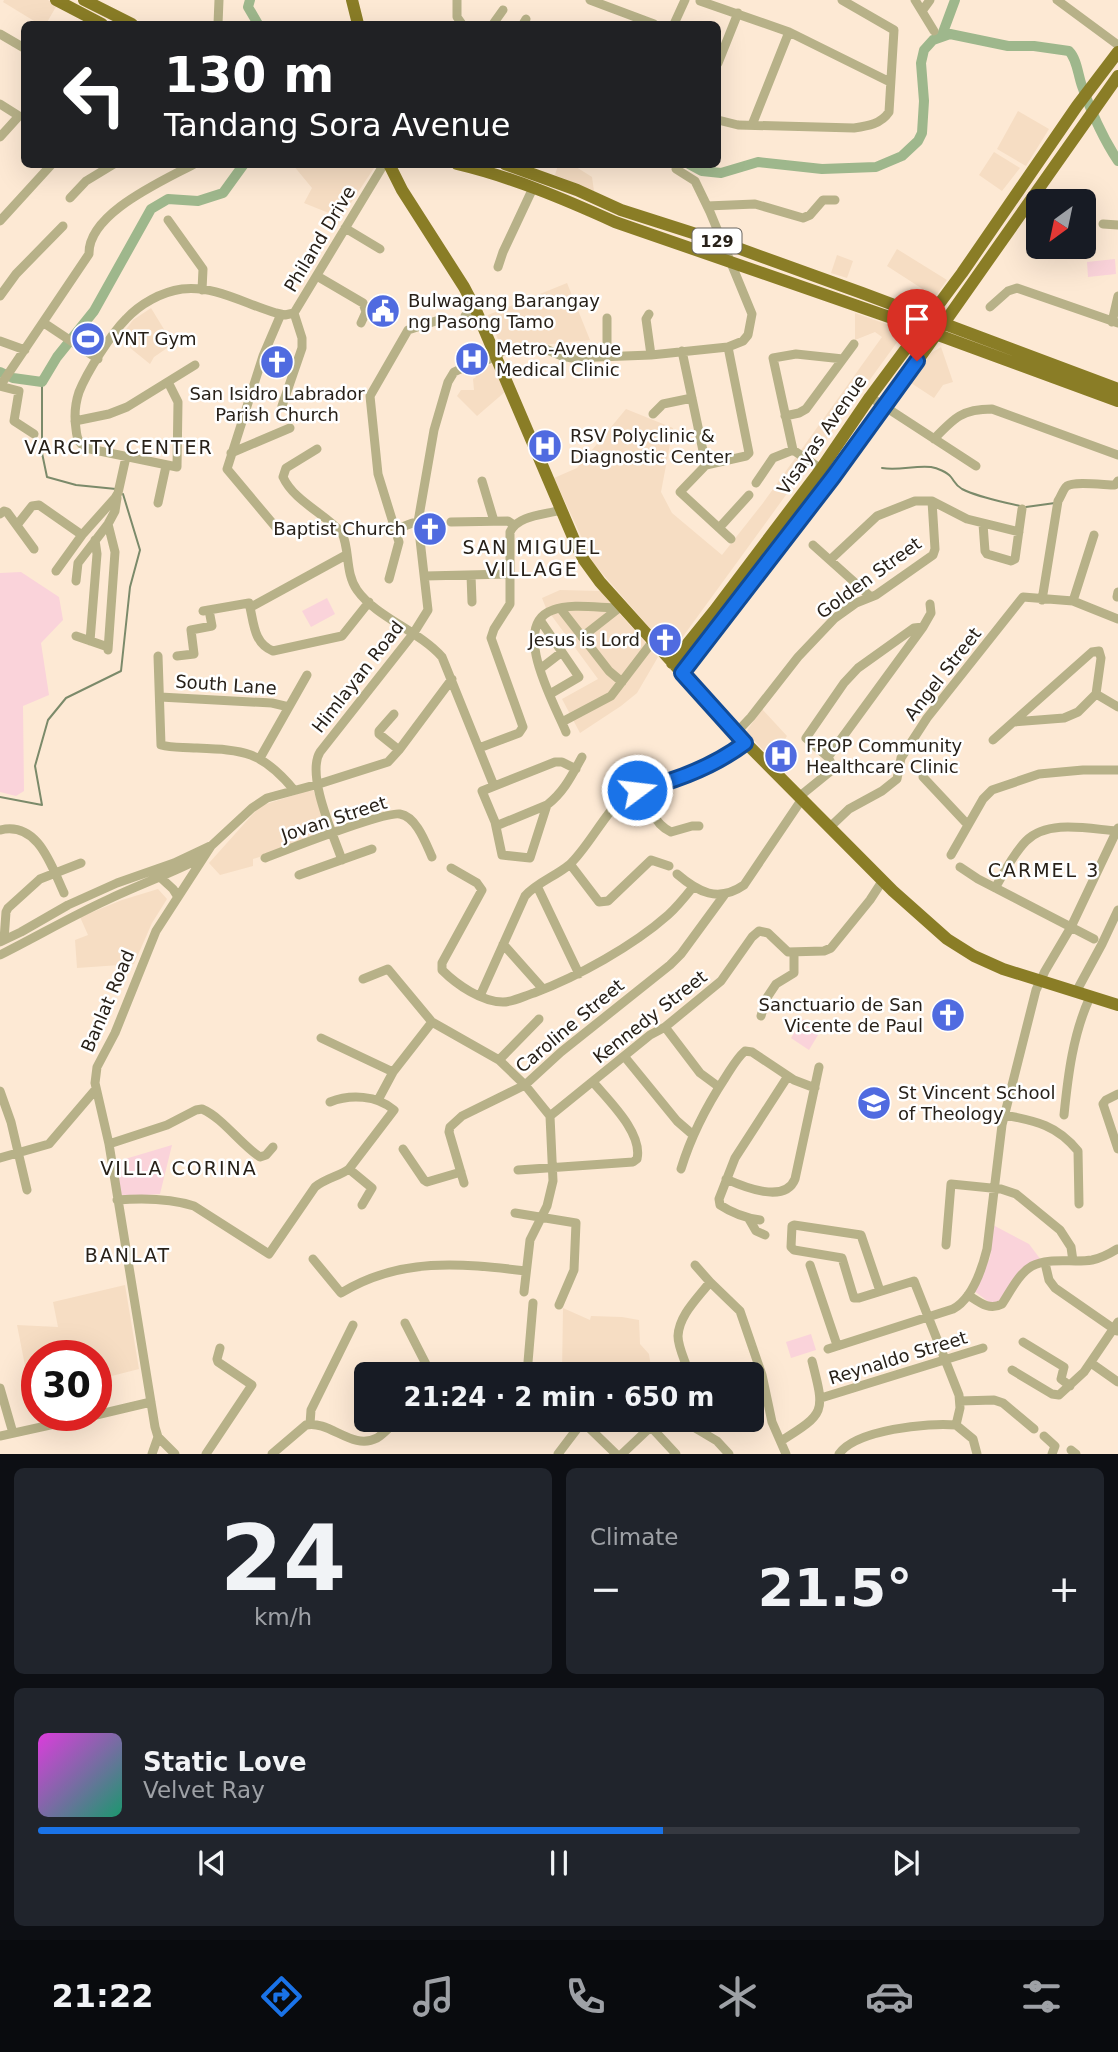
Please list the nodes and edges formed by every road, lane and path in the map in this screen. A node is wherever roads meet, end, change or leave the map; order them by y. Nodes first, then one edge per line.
1 (56, 0) edge
2 (84, 0) edge
3 (219, 0) edge
4 (352, 0) edge
5 (457, 0) edge
6 (590, 0) edge
7 (685, 0) edge
8 (842, 0) edge
9 (915, 0) edge
10 (930, 0) edge
11 (1057, 0) edge
12 (700, 1) edge
13 (610, 4) edge
14 (503, 10) dead end
15 (922, 11) junction
16 (738, 13) junction
17 (96, 21) edge
18 (126, 21) edge
19 (218, 21) edge
20 (358, 21) edge
21 (459, 21) edge
22 (495, 21) edge
23 (647, 21) edge
24 (675, 21) edge
25 (934, 31) dead end
26 (789, 32) junction
27 (0, 34) edge
28 (1118, 45) edge
29 (21, 46) edge
30 (1118, 52) edge
31 (721, 56) edge
32 (1118, 76) edge
33 (890, 82) junction
34 (1113, 94) edge
35 (0, 104) edge
36 (721, 121) edge
37 (752, 125) junction
38 (0, 137) edge
39 (48, 168) edge
40 (107, 168) edge
41 (187, 168) edge
42 (383, 168) edge
43 (388, 168) edge
44 (501, 168) edge
45 (676, 169) dead end
46 (533, 188) junction
47 (70, 198) dead end
48 (835, 200) dead end
49 (707, 205) junction
50 (2, 216) edge
51 (168, 220) dead end
52 (1103, 224) dead end
53 (1118, 225) edge
54 (63, 226) dead end
55 (345, 228) junction
56 (722, 242) junction
57 (380, 249) dead end
58 (729, 261) junction
59 (498, 267) dead end
60 (317, 276) junction
61 (202, 289) junction
62 (0, 296) edge
63 (1118, 296) edge
64 (959, 300) junction
65 (990, 307) dead end
66 (294, 313) junction
67 (281, 314) junction
68 (649, 314) dead end
69 (465, 316) dead end
70 (607, 318) dead end
71 (892, 318) junction
72 (929, 318) junction
73 (439, 320) dead end
74 (482, 321) junction
75 (44, 323) junction
76 (361, 323) dead end
77 (1115, 323) edge
78 (921, 329) junction
79 (939, 329) junction
80 (962, 338) junction
81 (0, 341) edge
82 (854, 344) dead end
83 (728, 347) junction
84 (906, 349) junction
85 (25, 350) junction
86 (682, 351) junction
87 (607, 355) junction
88 (651, 355) junction
89 (496, 357) junction
90 (98, 359) junction
91 (843, 359) junction
92 (917, 361) junction
93 (195, 365) dead end
94 (4, 380) edge
95 (168, 382) junction
96 (1118, 388) edge
97 (870, 397) junction
98 (692, 398) junction
99 (1118, 401) edge
100 (282, 406) dead end
101 (885, 407) junction
102 (653, 414) dead end
103 (785, 416) junction
104 (75, 421) junction
105 (289, 428) dead end
106 (34, 433) dead end
107 (934, 439) junction
108 (317, 449) dead end
109 (793, 450) junction
110 (231, 453) junction
111 (1118, 455) edge
112 (126, 457) junction
113 (706, 465) junction
114 (166, 466) junction
115 (976, 466) dead end
116 (821, 469) junction
117 (833, 477) junction
118 (482, 481) dead end
119 (1118, 481) edge
120 (756, 483) dead end
121 (118, 489) junction
122 (749, 495) dead end
123 (932, 501) junction
124 (158, 503) dead end
125 (1022, 509) dead end
126 (561, 510) junction
127 (0, 514) edge
128 (494, 521) junction
129 (451, 522) dead end
130 (108, 524) junction
131 (514, 524) junction
132 (983, 524) junction
133 (17, 525) junction
134 (418, 525) junction
135 (719, 528) junction
136 (399, 529) junction
137 (279, 531) dead end
138 (1019, 532) junction
139 (82, 535) junction
140 (1094, 535) dead end
141 (731, 539) dead end
142 (95, 540) junction
143 (813, 545) dead end
144 (34, 549) dead end
145 (346, 555) junction
146 (830, 560) junction
147 (753, 570) junction
148 (56, 571) dead end
149 (509, 574) junction
150 (471, 575) junction
151 (425, 576) junction
152 (388, 579) dead end
153 (76, 581) dead end
154 (871, 597) junction
155 (1042, 600) junction
156 (1073, 601) junction
157 (472, 602) dead end
158 (369, 603) junction
159 (930, 604) dead end
160 (250, 605) junction
161 (620, 607) junction
162 (560, 608) junction
163 (1118, 619) edge
164 (540, 620) junction
165 (923, 627) junction
166 (413, 634) junction
167 (76, 636) dead end
168 (582, 637) junction
169 (90, 640) junction
170 (653, 641) junction
171 (562, 652) junction
172 (158, 656) dead end
173 (177, 656) dead end
174 (673, 663) junction
175 (540, 668) junction
176 (682, 673) junction
177 (307, 675) dead end
178 (452, 679) junction
179 (622, 682) junction
180 (550, 694) junction
181 (1096, 694) junction
182 (160, 697) junction
183 (289, 707) junction
184 (1118, 707) edge
185 (394, 714) dead end
186 (562, 722) junction
187 (1014, 722) junction
188 (566, 732) dead end
189 (736, 733) junction
190 (993, 740) dead end
191 (745, 743) junction
192 (479, 748) junction
193 (399, 750) junction
194 (582, 757) dead end
195 (828, 757) junction
196 (260, 758) junction
197 (576, 769) junction
198 (1118, 770) edge
199 (923, 777) dead end
200 (316, 785) junction
201 (658, 785) junction
202 (494, 786) junction
203 (293, 790) junction
204 (799, 796) junction
205 (547, 805) junction
206 (968, 825) junction
207 (496, 826) junction
208 (699, 826) dead end
209 (830, 827) junction
210 (0, 830) edge
211 (1117, 830) edge
212 (333, 834) junction
213 (211, 846) junction
214 (372, 849) dead end
215 (951, 855) dead end
216 (203, 857) junction
217 (432, 857) dead end
218 (265, 858) dead end
219 (342, 860) junction
220 (81, 863) dead end
221 (570, 864) junction
222 (669, 866) dead end
223 (960, 867) dead end
224 (450, 868) dead end
225 (55, 873) junction
226 (677, 874) dead end
227 (299, 875) dead end
228 (160, 878) junction
229 (883, 880) junction
230 (537, 886) junction
231 (693, 887) junction
232 (995, 888) junction
233 (64, 893) dead end
234 (724, 894) junction
235 (178, 897) junction
236 (3, 910) edge
237 (1118, 910) edge
238 (1071, 927) junction
239 (1094, 939) dead end
240 (2, 941) edge
241 (503, 944) junction
242 (794, 953) junction
243 (0, 955) edge
244 (579, 974) junction
245 (363, 979) dead end
246 (1040, 981) junction
247 (543, 989) junction
248 (1076, 992) junction
249 (480, 996) junction
250 (1090, 997) junction
251 (1118, 1005) edge
252 (761, 1016) dead end
253 (539, 1019) dead end
254 (432, 1021) junction
255 (665, 1027) junction
256 (321, 1038) dead end
257 (624, 1056) junction
258 (499, 1060) junction
259 (819, 1067) dead end
260 (393, 1072) junction
261 (788, 1076) junction
262 (593, 1082) junction
263 (525, 1085) junction
264 (719, 1087) junction
265 (815, 1088) junction
266 (96, 1090) junction
267 (0, 1091) edge
268 (1118, 1094) edge
269 (378, 1100) junction
270 (330, 1102) dead end
271 (1005, 1115) junction
272 (1064, 1115) dead end
273 (550, 1116) junction
274 (692, 1134) junction
275 (109, 1144) junction
276 (273, 1147) dead end
277 (402, 1149) dead end
278 (1118, 1149) edge
279 (18, 1153) junction
280 (0, 1158) edge
281 (553, 1168) junction
282 (349, 1169) junction
283 (681, 1169) dead end
284 (518, 1170) dead end
285 (461, 1172) junction
286 (726, 1179) junction
287 (464, 1183) dead end
288 (995, 1188) junction
289 (27, 1189) dead end
290 (117, 1200) junction
291 (1079, 1204) dead end
292 (362, 1205) dead end
293 (516, 1213) dead end
294 (542, 1217) junction
295 (749, 1219) junction
296 (760, 1220) dead end
297 (765, 1235) dead end
298 (946, 1245) dead end
299 (1117, 1249) edge
300 (313, 1259) dead end
301 (1073, 1261) junction
302 (1045, 1263) junction
303 (695, 1265) dead end
304 (810, 1265) dead end
305 (526, 1271) junction
306 (710, 1283) junction
307 (880, 1291) junction
308 (524, 1292) dead end
309 (968, 1295) junction
310 (533, 1303) dead end
311 (559, 1305) dead end
312 (928, 1317) junction
313 (405, 1322) dead end
314 (353, 1325) dead end
315 (1116, 1328) edge
316 (1023, 1342) dead end
317 (983, 1348) dead end
318 (220, 1349) dead end
319 (945, 1360) junction
320 (812, 1361) dead end
321 (425, 1362) edge
322 (528, 1362) edge
323 (686, 1362) edge
324 (757, 1362) edge
325 (1091, 1363) junction
326 (1012, 1370) dead end
327 (1118, 1382) edge
328 (764, 1385) edge
329 (1070, 1386) junction
330 (0, 1388) edge
331 (821, 1398) junction
332 (960, 1401) junction
333 (151, 1402) junction
334 (112, 1411) edge
335 (310, 1424) junction
336 (956, 1425) junction
337 (1034, 1429) dead end
338 (22, 1431) edge
339 (384, 1432) edge
340 (574, 1432) edge
341 (594, 1432) edge
342 (646, 1432) edge
343 (656, 1432) edge
344 (701, 1432) edge
345 (13, 1433) junction
346 (0, 1436) edge
347 (1044, 1436) dead end
348 (158, 1437) junction
349 (781, 1441) junction
350 (152, 1454) edge
351 (175, 1454) edge
352 (206, 1454) edge
353 (272, 1454) edge
354 (558, 1454) edge
355 (616, 1454) edge
356 (622, 1454) edge
357 (676, 1454) edge
358 (729, 1454) edge
359 (786, 1454) edge
360 (839, 1454) edge
361 (976, 1454) edge
362 (1052, 1454) edge

1 - 17 main road
2 - 18 main road
3 - 19 street
4 - 20 main road
5 - 21 street
6 - 13 street
7 - 24 street
8 - 33 street
9 - 15 street
10 - 15 street
11 - 28 street
12 - 16 street
13 - 23 street
14 - 22 street
15 - 25 street
16 - 26 street
16 - 31 street
26 - 33 street
26 - 37 street
27 - 29 street
30 - 72 main road, Visayas Avenue
32 - 34 main road, Visayas Avenue
33 - 37 street
34 - 64 main road, Visayas Avenue
35 - 38 street
36 - 37 street
39 - 50 street
40 - 47 street
41 - 75 street
42 - 55 street, Philand Drive
43 - 74 main road
44 - 46 main road, 129
44 - 56 main road, 129
45 - 49 street
46 - 58 main road, 129
46 - 59 street
48 - 49 street
49 - 56 street
51 - 61 street
52 - 53 street
54 - 62 street
55 - 57 street
55 - 60 street, Philand Drive
56 - 58 street
56 - 72 main road, 129
58 - 71 main road, 129
58 - 83 street
60 - 66 street, Philand Drive
60 - 76 street
61 - 67 street, Philand Drive
61 - 90 street, Philand Drive
63 - 77 street
64 - 79 main road, Visayas Avenue
64 - 80 main road
65 - 77 street
66 - 67 street, Philand Drive
66 - 100 street
67 - 110 street
68 - 88 street
69 - 74 street
70 - 87 street
71 - 78 main road, 129
71 - 84 main road
72 - 78 main road, Visayas Avenue
72 - 79 main road, 129
73 - 136 street
74 - 89 main road
75 - 85 street
75 - 90 street
78 - 79 main road, 129
78 - 84 main road, Visayas Avenue
79 - 80 main road, 129
79 - 92 main road, Visayas Avenue
80 - 92 main road
80 - 96 main road, 129
80 - 99 main road, 129
81 - 85 street
82 - 91 street
83 - 86 street, Himlayan Road
83 - 113 street
84 - 97 main road, Visayas Avenue
85 - 94 street
86 - 88 street, Himlayan Road
86 - 98 street
87 - 88 street, Himlayan Road
87 - 89 street, Himlayan Road
89 - 126 main road
89 - 134 street, Himlayan Road
90 - 104 street, Philand Drive
91 - 103 street
91 - 103 street
92 - 101 main road, Visayas Avenue
93 - 95 street
94 - 106 street
95 - 104 street
95 - 114 street
97 - 101 street
97 - 116 main road, Visayas Avenue
98 - 102 street
98 - 113 street
101 - 107 street
101 - 117 main road, Visayas Avenue
103 - 109 street
104 - 112 street
105 - 110 street
107 - 111 street
107 - 115 street
108 - 145 street
109 - 116 street
109 - 120 street
110 - 137 street
112 - 114 street
112 - 121 street
113 - 135 street
114 - 124 street
116 - 117 street
116 - 147 main road, Visayas Avenue
117 - 147 main road, Visayas Avenue
118 - 128 street
119 - 155 street
121 - 130 street
121 - 139 street
122 - 135 street
123 - 132 street
123 - 146 street
123 - 154 street, Golden Street
125 - 138 street
126 - 131 street
126 - 161 main road
127 - 133 street
128 - 129 street
128 - 131 street
130 - 142 street
130 - 169 street
131 - 149 street
132 - 138 street
132 - 138 street
133 - 139 street
133 - 144 street
134 - 136 street
134 - 151 street, Himlayan Road
135 - 141 street
136 - 152 street
139 - 148 street
140 - 156 street
142 - 153 street
142 - 169 street
143 - 146 street
145 - 158 street
145 - 160 street
146 - 154 street
147 - 174 main road, Visayas Avenue
147 - 176 main road, Visayas Avenue
149 - 150 street
149 - 192 street
150 - 151 street
150 - 157 street
151 - 166 street, Himlayan Road
154 - 189 street, Golden Street
155 - 156 street
155 - 209 street, Angel Street
156 - 163 street
158 - 160 street
158 - 166 street
159 - 165 street
160 - 173 street
161 - 162 street
161 - 168 street
161 - 170 main road
162 - 164 street
162 - 168 street
164 - 171 street
164 - 175 street
165 - 195 street
165 - 195 street
166 - 178 street
166 - 200 street, Himlayan Road
167 - 169 street
168 - 179 street
170 - 174 main road
170 - 179 street
171 - 175 street
171 - 180 street
172 - 182 street
174 - 176 main road
175 - 180 street
176 - 189 main road
177 - 183 street
178 - 192 street
178 - 193 street
179 - 186 street
180 - 186 street
181 - 184 street
181 - 187 street
181 - 187 street
182 - 183 street, South Lane
182 - 196 street
183 - 196 street
185 - 193 street
186 - 188 street
187 - 190 street
189 - 191 main road
191 - 201 street
191 - 204 main road
192 - 202 street
193 - 200 street
194 - 197 street
195 - 204 street
196 - 203 street
197 - 202 street
197 - 205 street
198 - 206 street
199 - 206 street
200 - 203 street
200 - 212 street
201 - 208 street
201 - 221 street
202 - 207 street
203 - 213 street
204 - 209 main road
204 - 234 street, Caroline Street
205 - 207 street
205 - 207 street
206 - 215 street
209 - 229 main road
210 - 225 street
211 - 232 street
211 - 238 street
212 - 217 street, Jovan Street
212 - 218 street, Jovan Street
212 - 219 street
213 - 216 street
213 - 240 street
214 - 219 street
216 - 228 street
216 - 235 street, Banlat Road
219 - 227 street
220 - 225 street
221 - 222 street
221 - 230 street
223 - 232 street
224 - 249 street
225 - 233 street
225 - 236 street
226 - 231 street
228 - 235 street
228 - 243 street
229 - 242 street
229 - 246 main road
230 - 241 street
230 - 244 street
231 - 234 street
231 - 244 street
232 - 238 street
234 - 263 street, Caroline Street
235 - 266 street, Banlat Road
236 - 240 street
237 - 248 street
238 - 239 street
238 - 246 street
241 - 247 street
241 - 249 street
242 - 252 street
242 - 255 street, Kennedy Street
244 - 247 street
245 - 254 street
246 - 248 main road
246 - 271 street
247 - 249 street
248 - 250 main road
250 - 251 main road
250 - 272 street
253 - 258 street
254 - 258 street
254 - 260 street
255 - 257 street, Kennedy Street
255 - 264 street
256 - 260 street
257 - 262 street, Kennedy Street
257 - 274 street
258 - 263 street
259 - 265 street
260 - 269 street
261 - 264 street
261 - 265 street
261 - 286 street
262 - 273 street, Kennedy Street
262 - 281 street
263 - 273 street
263 - 285 street, Caroline Street
264 - 274 street
265 - 286 street
266 - 275 street, Banlat Road
266 - 279 street
267 - 279 street
268 - 278 street
269 - 270 street
269 - 282 street
271 - 288 street
271 - 291 street
273 - 281 street
274 - 283 street
275 - 276 street
275 - 290 street, Banlat Road
277 - 285 street
279 - 280 street
279 - 289 street
281 - 284 street
281 - 294 street
282 - 290 street
282 - 292 street
285 - 287 street
286 - 295 street
288 - 298 street
288 - 301 street
288 - 309 street
290 - 333 street, Banlat Road
293 - 294 street
294 - 305 street
294 - 311 street
295 - 296 street
295 - 297 street
299 - 301 street
300 - 305 street
301 - 302 street
302 - 309 street
302 - 315 street
303 - 306 street
304 - 312 street
305 - 308 street
306 - 323 street
306 - 324 street
307 - 307 street
307 - 312 street
309 - 312 street
310 - 322 street
312 - 319 street
313 - 321 street
314 - 335 street
315 - 325 street
316 - 329 street
317 - 319 street, Reynaldo Street
318 - 352 street
319 - 331 street, Reynaldo Street
319 - 332 street
320 - 331 street
325 - 327 street
325 - 329 street
326 - 329 street
328 - 349 street
330 - 345 street
331 - 349 street
332 - 336 street
332 - 337 street
333 - 334 street
333 - 348 street, Banlat Road
335 - 339 street
335 - 353 street
336 - 360 street
336 - 361 street
338 - 345 street
340 - 354 street
341 - 355 street
342 - 356 street
343 - 357 street
344 - 358 street
345 - 346 street
347 - 362 street
348 - 350 street
348 - 351 street
349 - 359 street

